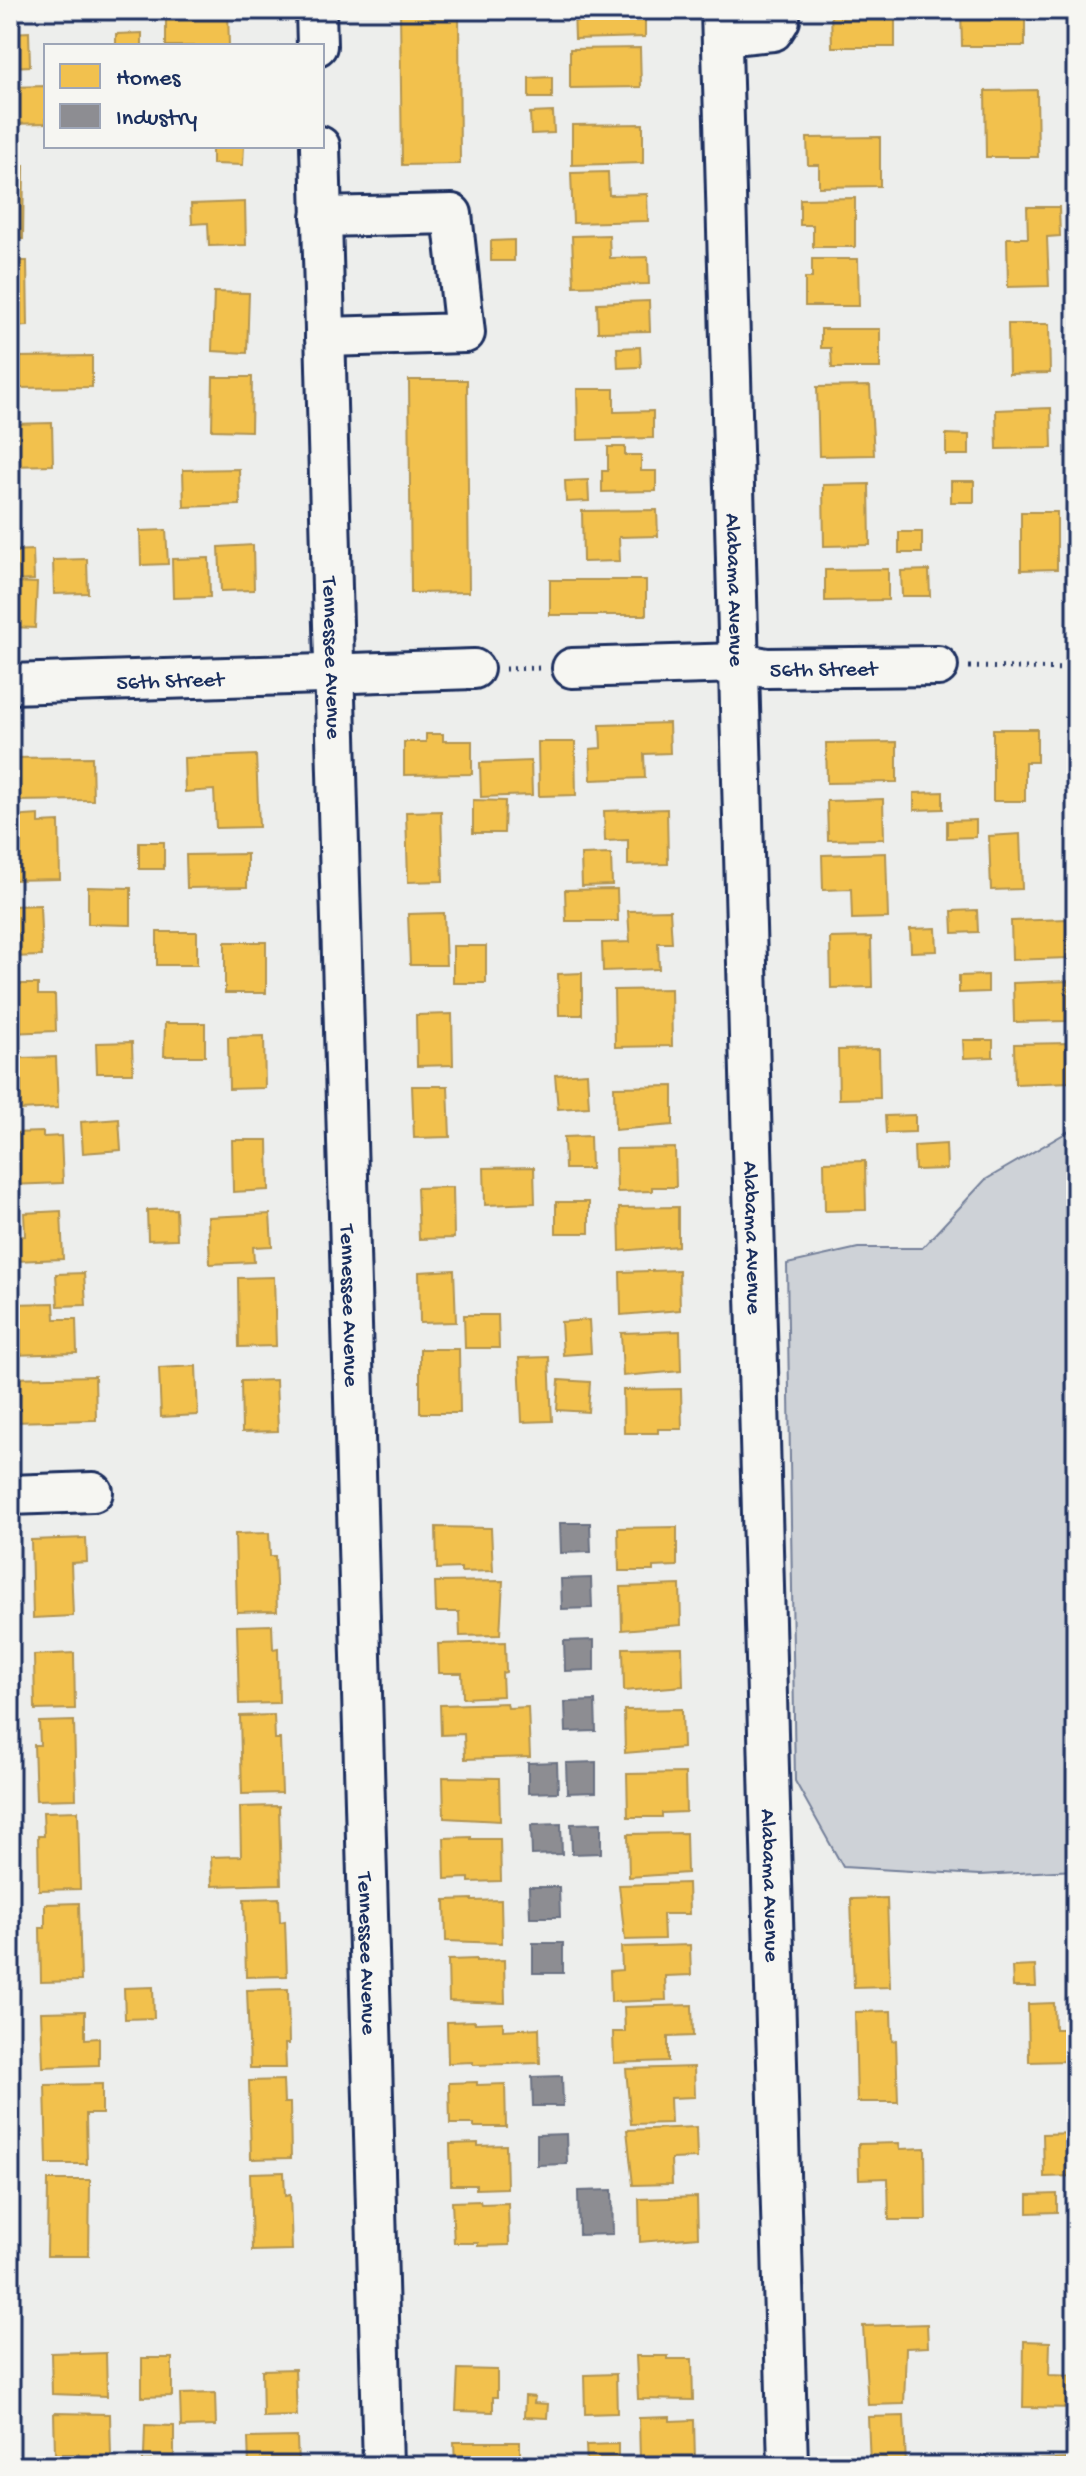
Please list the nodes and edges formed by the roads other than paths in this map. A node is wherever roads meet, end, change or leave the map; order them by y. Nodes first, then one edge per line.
1 (316, 10) edge
2 (780, 10) edge
3 (721, 23) edge
4 (317, 44) edge
5 (320, 148) edge
6 (321, 217) junction
7 (325, 337) junction
8 (739, 663) junction
9 (938, 666) road end
10 (572, 668) road end
11 (474, 669) road end
12 (334, 674) junction
13 (10, 684) edge
14 (93, 1492) dead end
15 (10, 1495) edge
16 (383, 2466) edge
17 (788, 2466) edge

1 - 4 street
2 - 3 street
3 - 8 street, Alabama Avenue
5 - 6 street, Tennessee Avenue
6 - 7 street, Tennessee Avenue
6 - 7 street
7 - 12 street, Tennessee Avenue
8 - 9 street, 56th Street
8 - 10 street, 56th Street
8 - 17 street, Alabama Avenue
11 - 12 street, 56th Street
12 - 13 street, 56th Street
12 - 16 street, Tennessee Avenue
14 - 15 street

